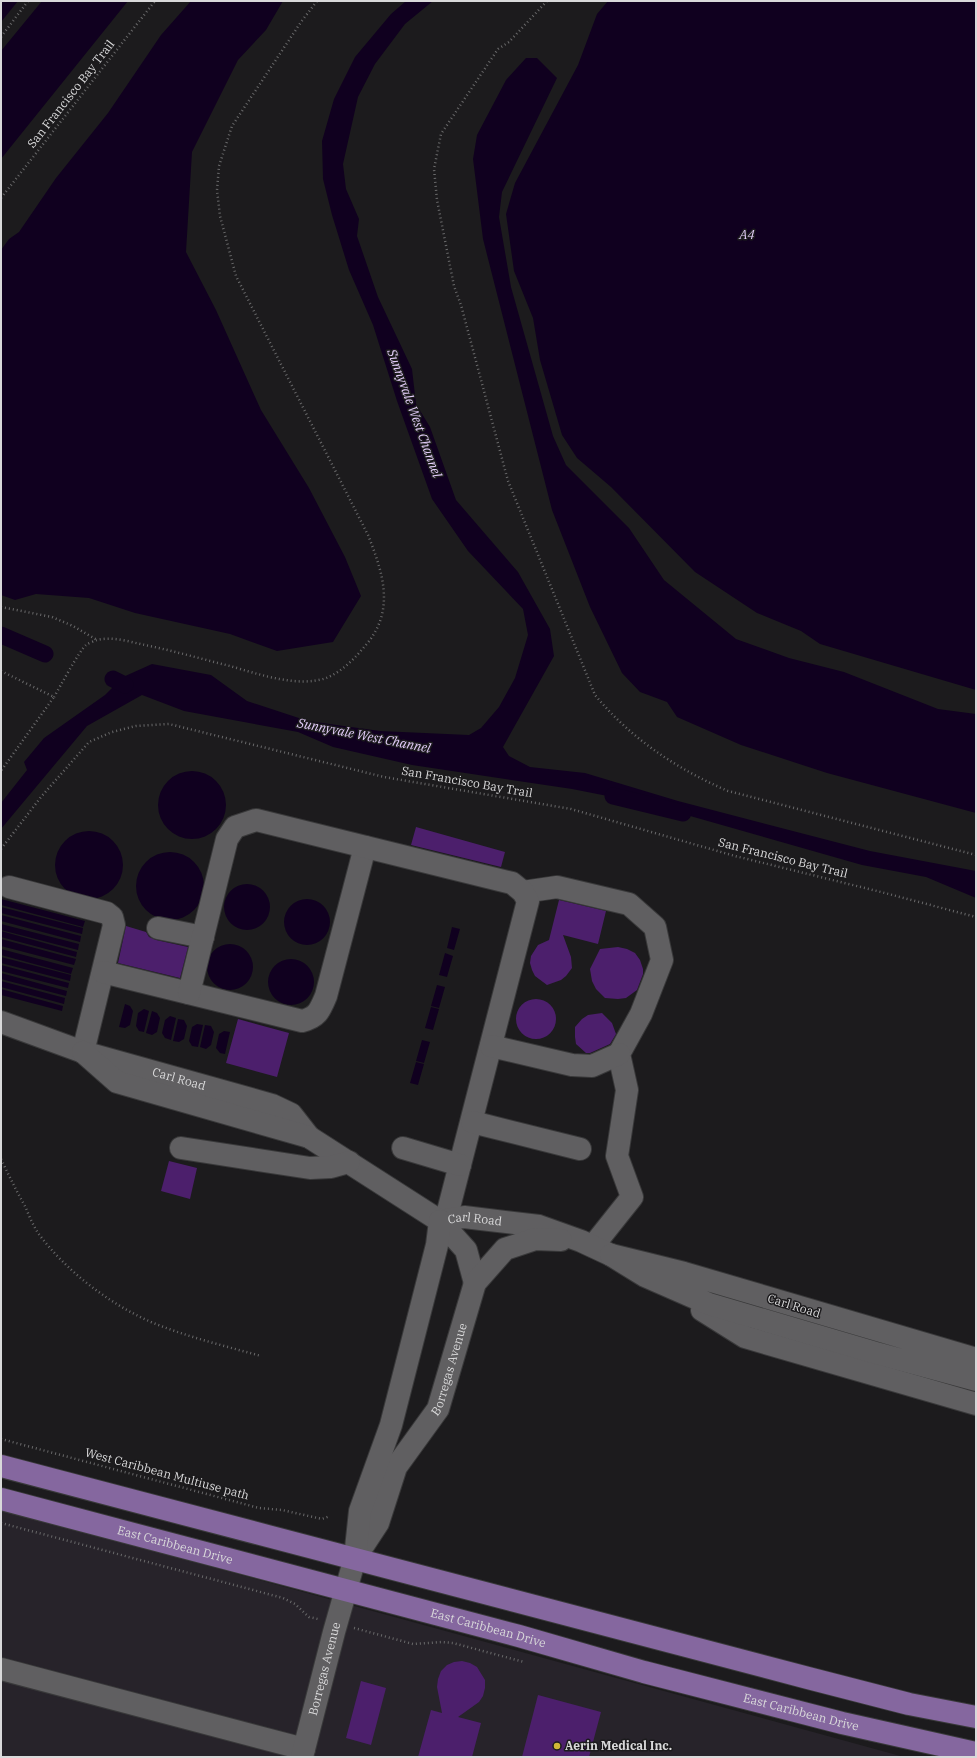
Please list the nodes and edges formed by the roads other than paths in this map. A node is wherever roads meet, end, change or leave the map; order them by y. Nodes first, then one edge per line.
1 (365, 847) junction
2 (9, 887) dead end
3 (523, 892) junction
4 (158, 928) dead end
5 (203, 937) junction
6 (103, 972) junction
7 (189, 994) junction
8 (1, 1022) edge
9 (491, 1046) junction
10 (83, 1052) junction
11 (619, 1054) junction
12 (472, 1122) junction
13 (181, 1148) dead end
14 (403, 1148) dead end
15 (580, 1149) dead end
16 (349, 1162) junction
17 (460, 1165) junction
18 (443, 1220) junction
19 (595, 1247) junction
20 (475, 1283) junction
21 (676, 1290) junction
22 (976, 1359) edge
23 (976, 1380) edge
24 (976, 1404) edge
25 (1, 1466) edge
26 (1, 1499) edge
27 (355, 1558) junction
28 (346, 1590) junction
29 (1, 1669) edge
30 (976, 1717) edge
31 (303, 1753) edge
32 (976, 1753) edge

1 - 3 street
1 - 5 street
1 - 7 street
2 - 6 street
3 - 9 street, Borregas Avenue
3 - 11 street
4 - 5 street
5 - 7 street
6 - 7 street
6 - 10 street
8 - 10 street, Carl Road
9 - 11 street
9 - 12 street, Borregas Avenue
10 - 16 street, Carl Road
11 - 19 street
12 - 15 street
12 - 17 street, Borregas Avenue
13 - 16 street
14 - 17 street
16 - 18 street, Carl Road
17 - 18 street, Borregas Avenue
18 - 19 street, Carl Road
18 - 20 street
18 - 27 street, Borregas Avenue
19 - 20 street, Borregas Avenue
19 - 21 street, Carl Road
19 - 22 street, Carl Road
20 - 27 street, Borregas Avenue
21 - 23 street, Carl Road
21 - 24 street, Carl Road
25 - 27 main road
26 - 28 main road, East Caribbean Drive
27 - 28 street, Borregas Avenue
27 - 30 main road
28 - 31 street, Borregas Avenue
28 - 32 main road, East Caribbean Drive
29 - 31 street

